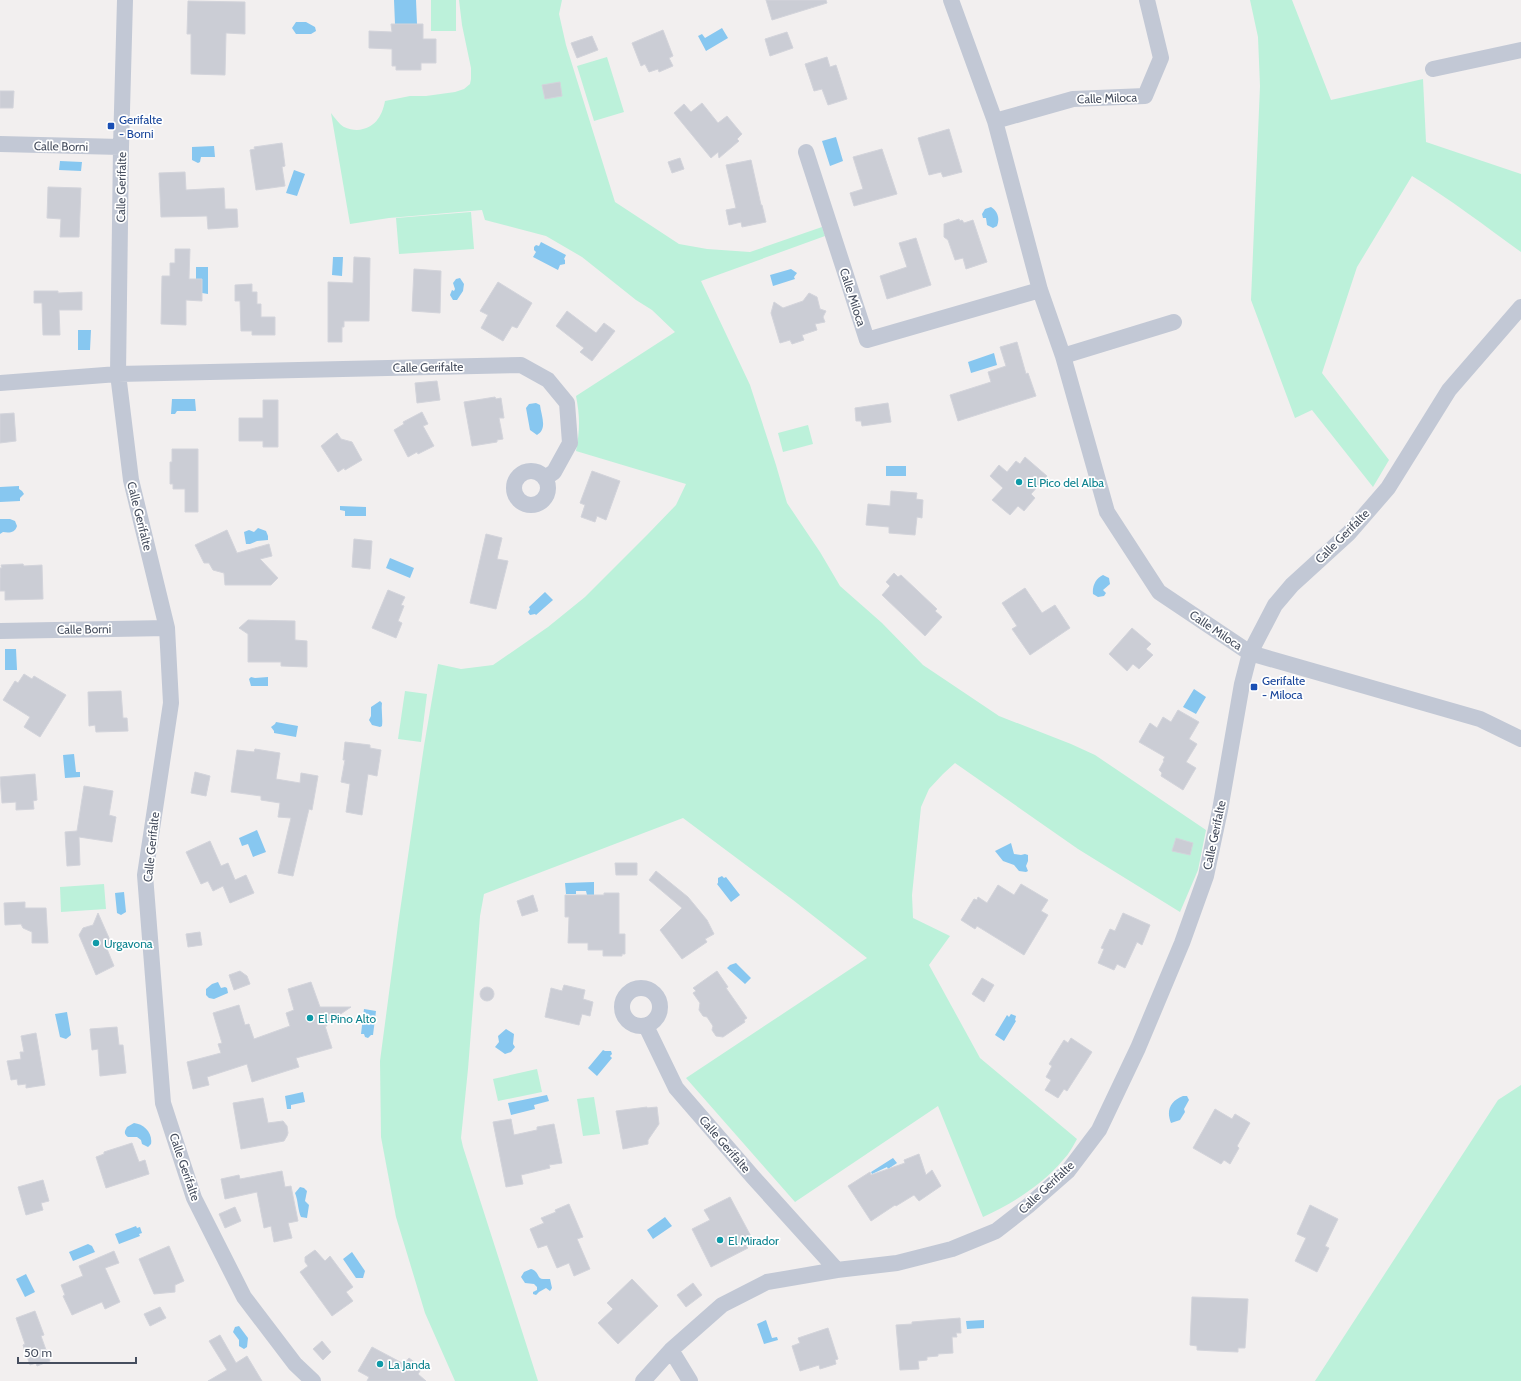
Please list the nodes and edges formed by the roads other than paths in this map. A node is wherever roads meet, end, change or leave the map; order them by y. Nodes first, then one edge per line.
1 (126, 0) edge
2 (951, 0) edge
3 (1147, 0) edge
4 (1521, 50) edge
5 (1433, 69) dead end
6 (994, 121) junction
7 (0, 144) edge
8 (121, 147) junction
9 (806, 152) dead end
10 (1040, 290) junction
11 (1521, 307) edge
12 (1174, 322) dead end
13 (1063, 356) junction
14 (118, 374) junction
15 (0, 383) edge
16 (545, 478) dead end
17 (167, 628) junction
18 (0, 630) edge
19 (1250, 653) junction
20 (1521, 739) edge
21 (646, 1026) dead end
22 (837, 1270) junction
23 (671, 1350) junction
24 (313, 1381) edge
25 (643, 1381) edge
26 (690, 1381) edge

1 - 8 street, Calle Gerifalte
2 - 6 street, Calle Miloca
3 - 6 street, Calle Miloca
4 - 5 street
6 - 10 street, Calle Miloca
7 - 8 street, Calle Borni
8 - 14 street, Calle Gerifalte
9 - 10 street, Calle Miloca
10 - 13 street, Calle Miloca
11 - 19 street, Calle Gerifalte
12 - 13 street
13 - 19 street, Calle Miloca
14 - 15 street, Calle Gerifalte
14 - 16 street, Calle Gerifalte
14 - 17 street, Calle Gerifalte
17 - 18 street, Calle Borni
17 - 24 street, Calle Gerifalte
19 - 20 street, Calle Miloca
19 - 22 street, Calle Gerifalte
21 - 22 street, Calle Gerifalte
22 - 23 street, Calle Gerifalte
23 - 25 street, Calle Gerifalte
23 - 26 street

